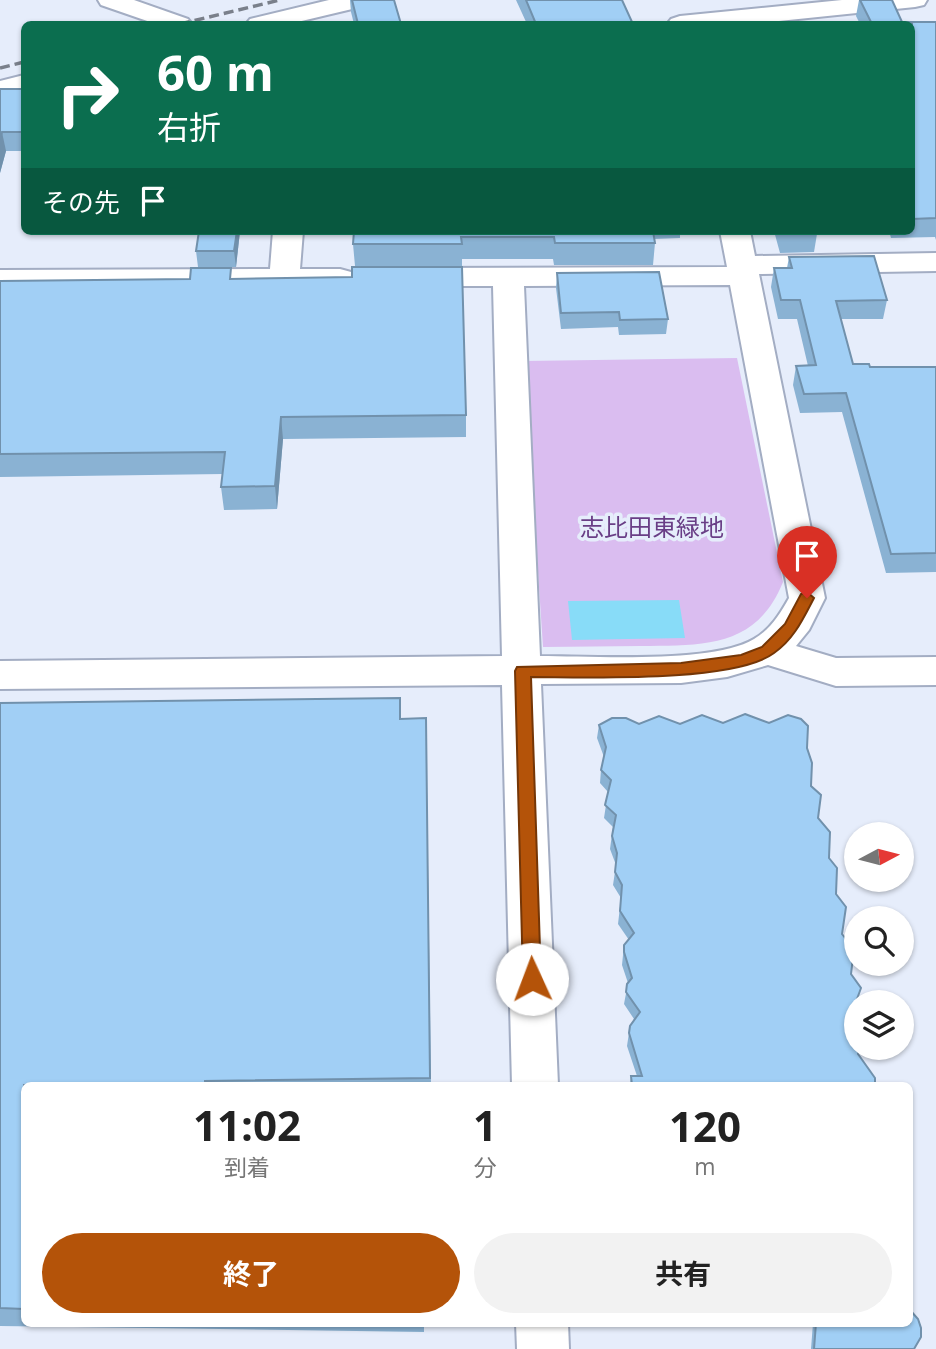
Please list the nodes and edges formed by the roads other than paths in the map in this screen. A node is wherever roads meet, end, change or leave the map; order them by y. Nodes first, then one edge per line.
1 (110, 0) edge
2 (360, 0) edge
3 (915, 0) edge
4 (170, 21) edge
5 (272, 21) edge
6 (717, 21) edge
7 (21, 84) edge
8 (0, 89) edge
9 (288, 235) edge
10 (736, 235) edge
11 (936, 262) edge
12 (743, 271) junction
13 (508, 277) junction
14 (284, 278) junction
15 (0, 279) edge
16 (767, 651) junction
17 (523, 671) junction
18 (936, 671) edge
19 (0, 675) edge
20 (535, 1082) edge
21 (542, 1327) edge
22 (543, 1349) edge

1 - 4 street
2 - 5 street
3 - 6 street
7 - 8 street
9 - 14 street
10 - 12 street
11 - 12 street
12 - 13 street
12 - 16 street
13 - 14 street
13 - 17 street
14 - 15 street
16 - 17 street
16 - 18 street
17 - 19 street
17 - 20 street
21 - 22 street

